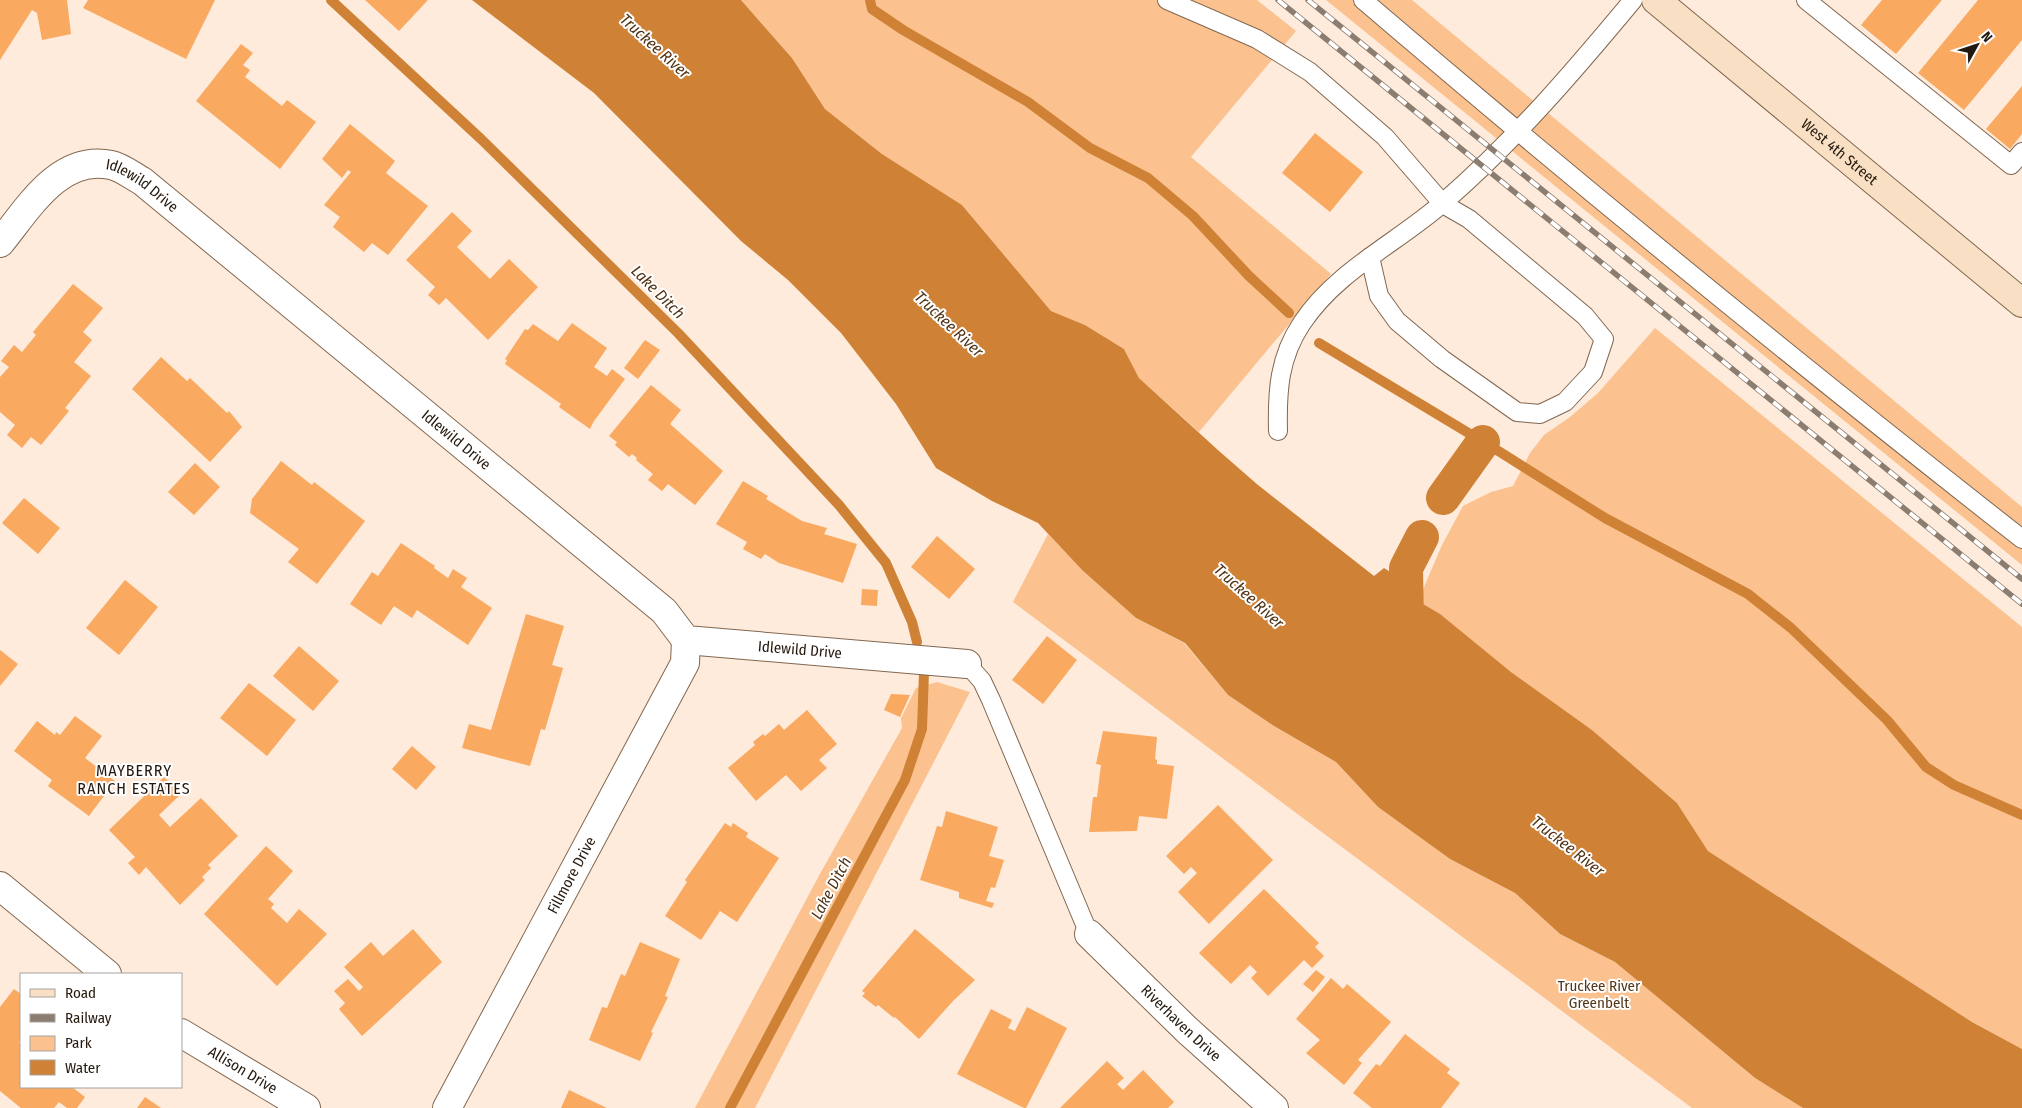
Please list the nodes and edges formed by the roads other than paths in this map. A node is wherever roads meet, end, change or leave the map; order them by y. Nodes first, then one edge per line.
1 (1167, 0) edge
2 (1363, 0) edge
3 (1633, 0) edge
4 (1656, 0) edge
5 (1806, 0) edge
6 (1518, 132) junction
7 (2022, 152) edge
8 (1443, 204) junction
9 (0, 243) edge
10 (1370, 257) junction
11 (2022, 303) edge
12 (1278, 431) dead end
13 (2022, 539) edge
14 (686, 640) junction
15 (967, 664) joint
16 (0, 886) edge
17 (1089, 934) joint
18 (106, 973) edge
19 (182, 1034) edge
20 (306, 1108) edge
21 (447, 1108) edge
22 (1274, 1108) edge

1 - 8 lane
2 - 6 lane
3 - 6 lane
4 - 11 main road, West 4th Street
5 - 7 lane
6 - 8 lane
6 - 13 lane
8 - 10 lane
8 - 10 lane
9 - 14 street, Idlewild Drive
10 - 12 lane
14 - 15 street, Idlewild Drive
14 - 21 street, Fillmore Drive
15 - 17 lane
16 - 18 street
17 - 22 street, Riverhaven Drive
19 - 20 street, Allison Drive

